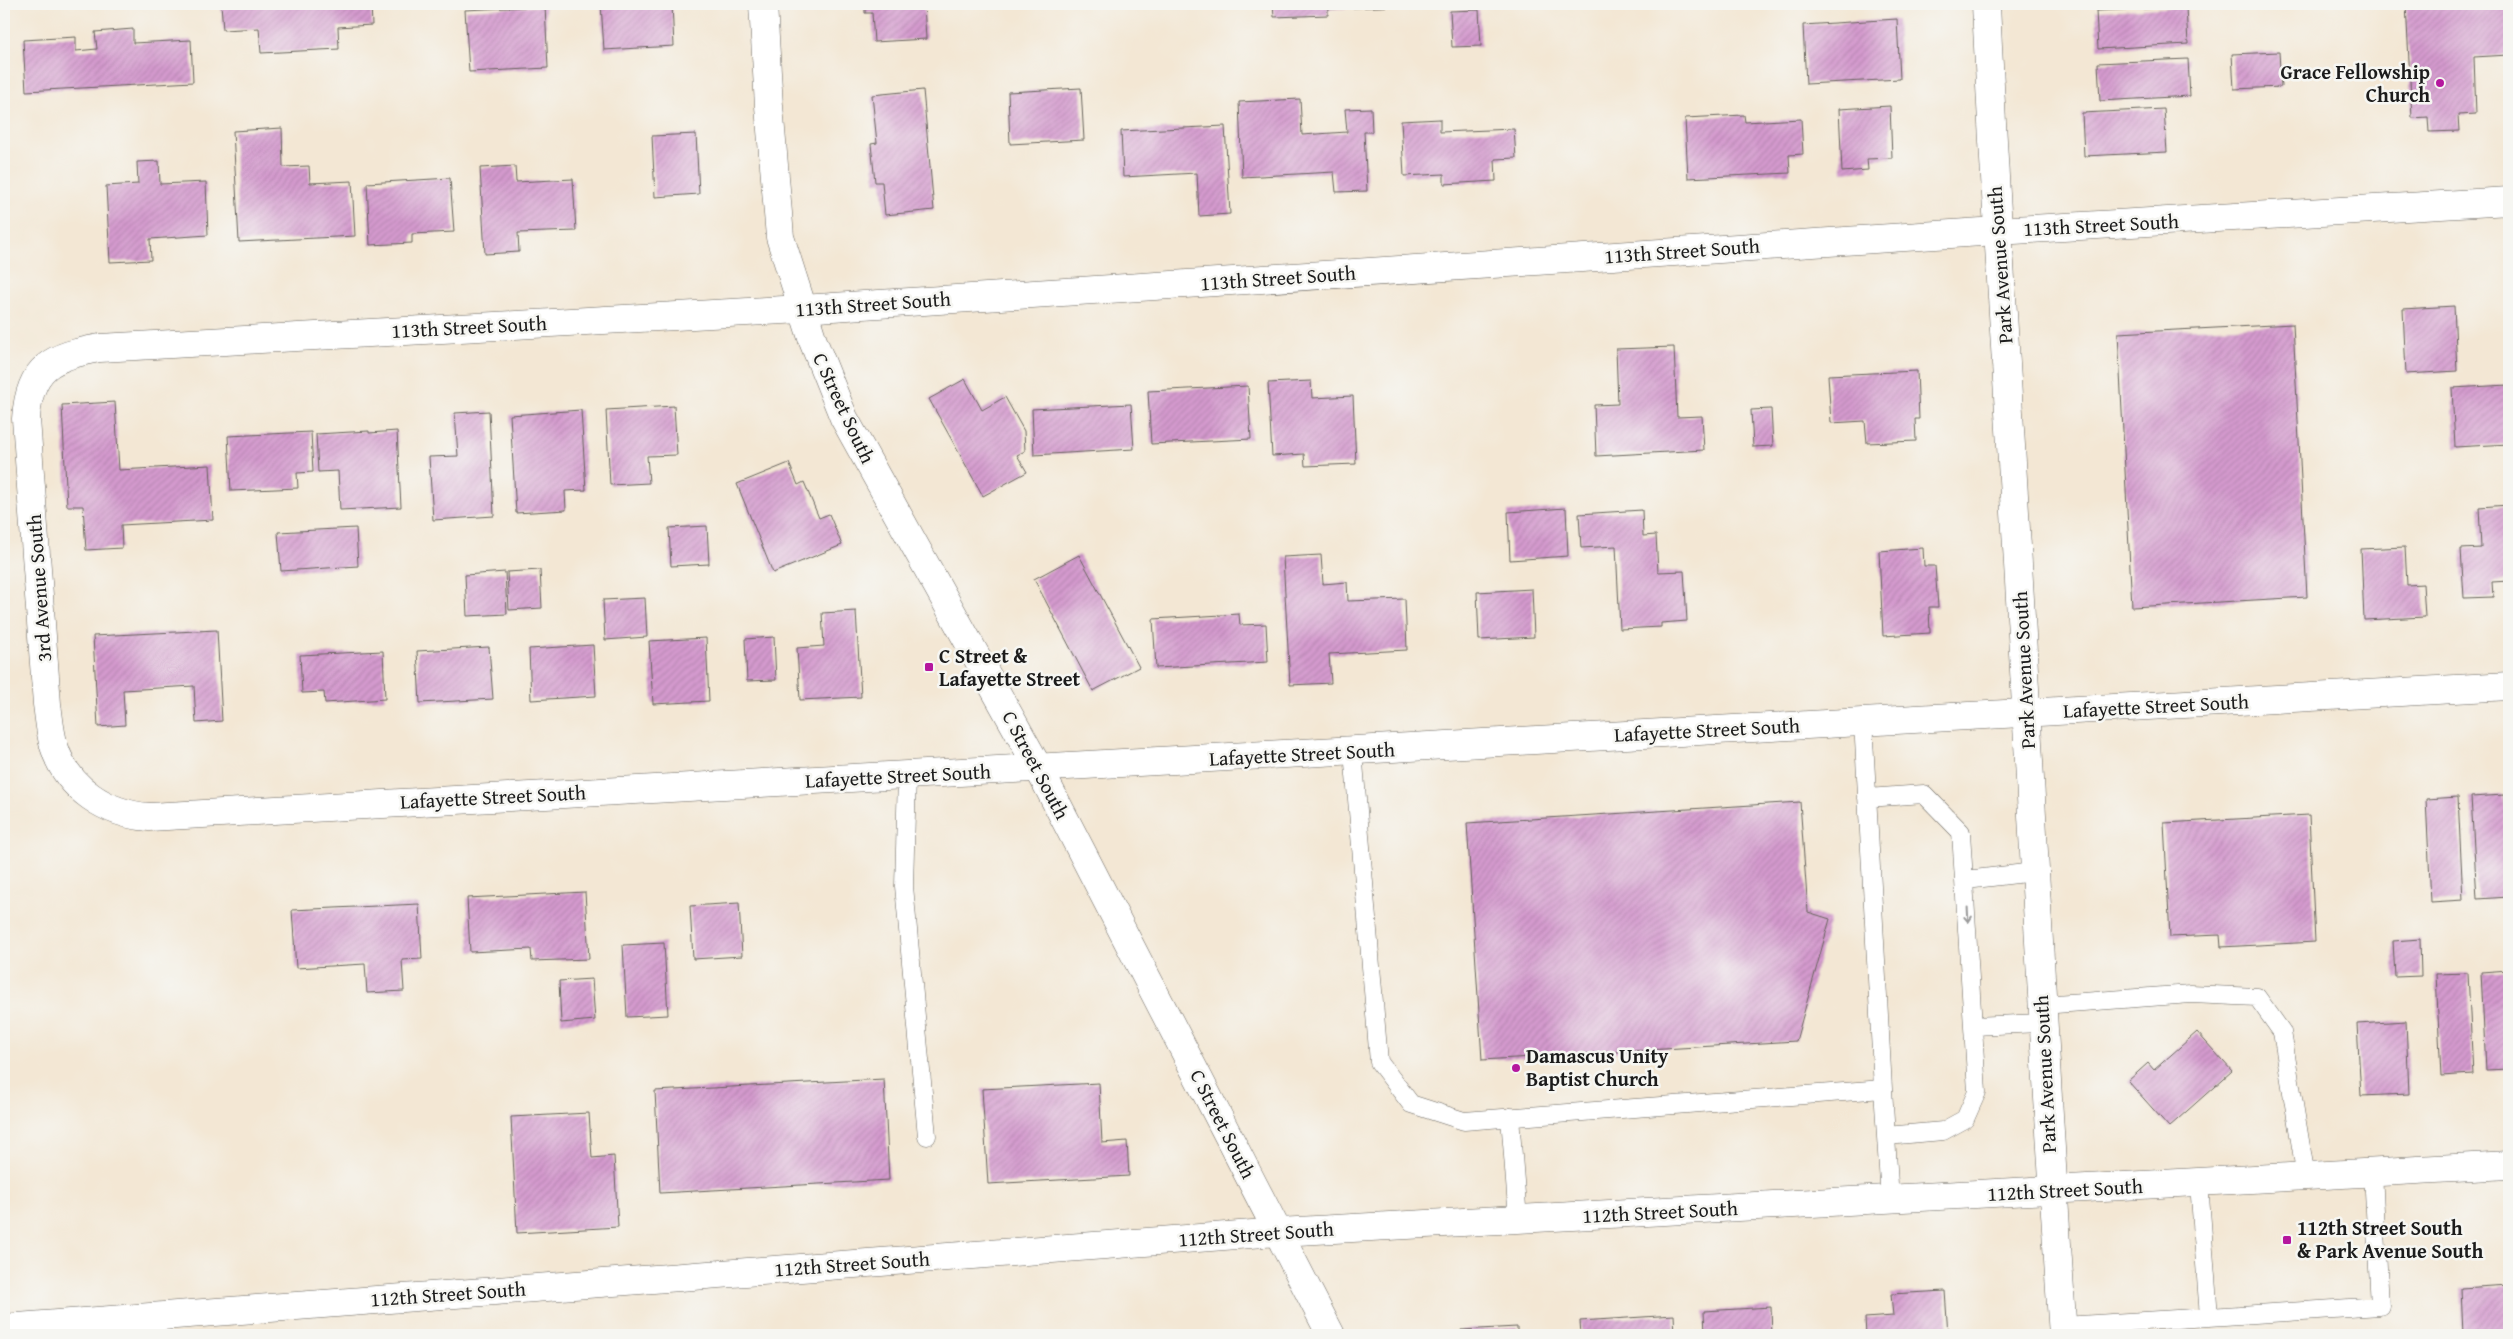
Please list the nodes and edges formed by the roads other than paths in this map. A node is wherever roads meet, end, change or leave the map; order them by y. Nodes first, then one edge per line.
1 (763, 4) edge
2 (1986, 4) edge
3 (2509, 201) edge
4 (1996, 231) junction
5 (802, 309) junction
6 (49, 364) joint
7 (2509, 686) edge
8 (2026, 713) junction
9 (1863, 721) junction
10 (1353, 751) junction
11 (1039, 769) junction
12 (907, 776) junction
13 (1867, 798) junction
14 (98, 802) joint
15 (2034, 872) junction
16 (1966, 880) junction
17 (2042, 1014) junction
18 (1974, 1026) junction
19 (1883, 1088) junction
20 (1510, 1117) junction
21 (927, 1136) dead end
22 (1886, 1136) junction
23 (2509, 1165) edge
24 (2373, 1173) junction
25 (2306, 1177) junction
26 (2199, 1183) junction
27 (2052, 1191) junction
28 (1890, 1200) junction
29 (1518, 1220) junction
30 (1279, 1232) junction
31 (2209, 1317) junction
32 (10, 1330) edge
33 (2063, 1331) edge
34 (1331, 1335) edge

1 - 5 street, C Street South
2 - 4 street, Park Avenue South
3 - 4 street, 113th Street South
4 - 5 street, 113th Street South
4 - 8 street, Park Avenue South
5 - 6 street, 113th Street South
5 - 11 street, C Street South
6 - 14 street, 3rd Avenue South
7 - 8 street, Lafayette Street South
8 - 9 street, Lafayette Street South
8 - 15 street, Park Avenue South
9 - 10 street, Lafayette Street South
9 - 13 lane
10 - 11 street, Lafayette Street South
10 - 20 lane
11 - 12 street, Lafayette Street South
11 - 30 street, C Street South
12 - 14 street, Lafayette Street South
12 - 21 lane
13 - 16 lane
13 - 19 lane
15 - 16 lane
15 - 17 street, Park Avenue South
16 -> 18 lane
17 - 18 lane
17 - 25 lane
17 - 27 street, Park Avenue South
18 - 22 lane
19 - 20 lane
19 - 22 lane
20 - 29 lane
22 - 28 lane
23 - 24 street, 112th Street South
24 - 25 street, 112th Street South
24 - 31 lane
25 - 26 street, 112th Street South
26 - 27 street, 112th Street South
26 - 31 lane
27 - 28 street, 112th Street South
27 - 33 street, Park Avenue South
28 - 29 street, 112th Street South
29 - 30 street, 112th Street South
30 - 32 street, 112th Street South
30 - 34 street, C Street South
31 - 33 lane

